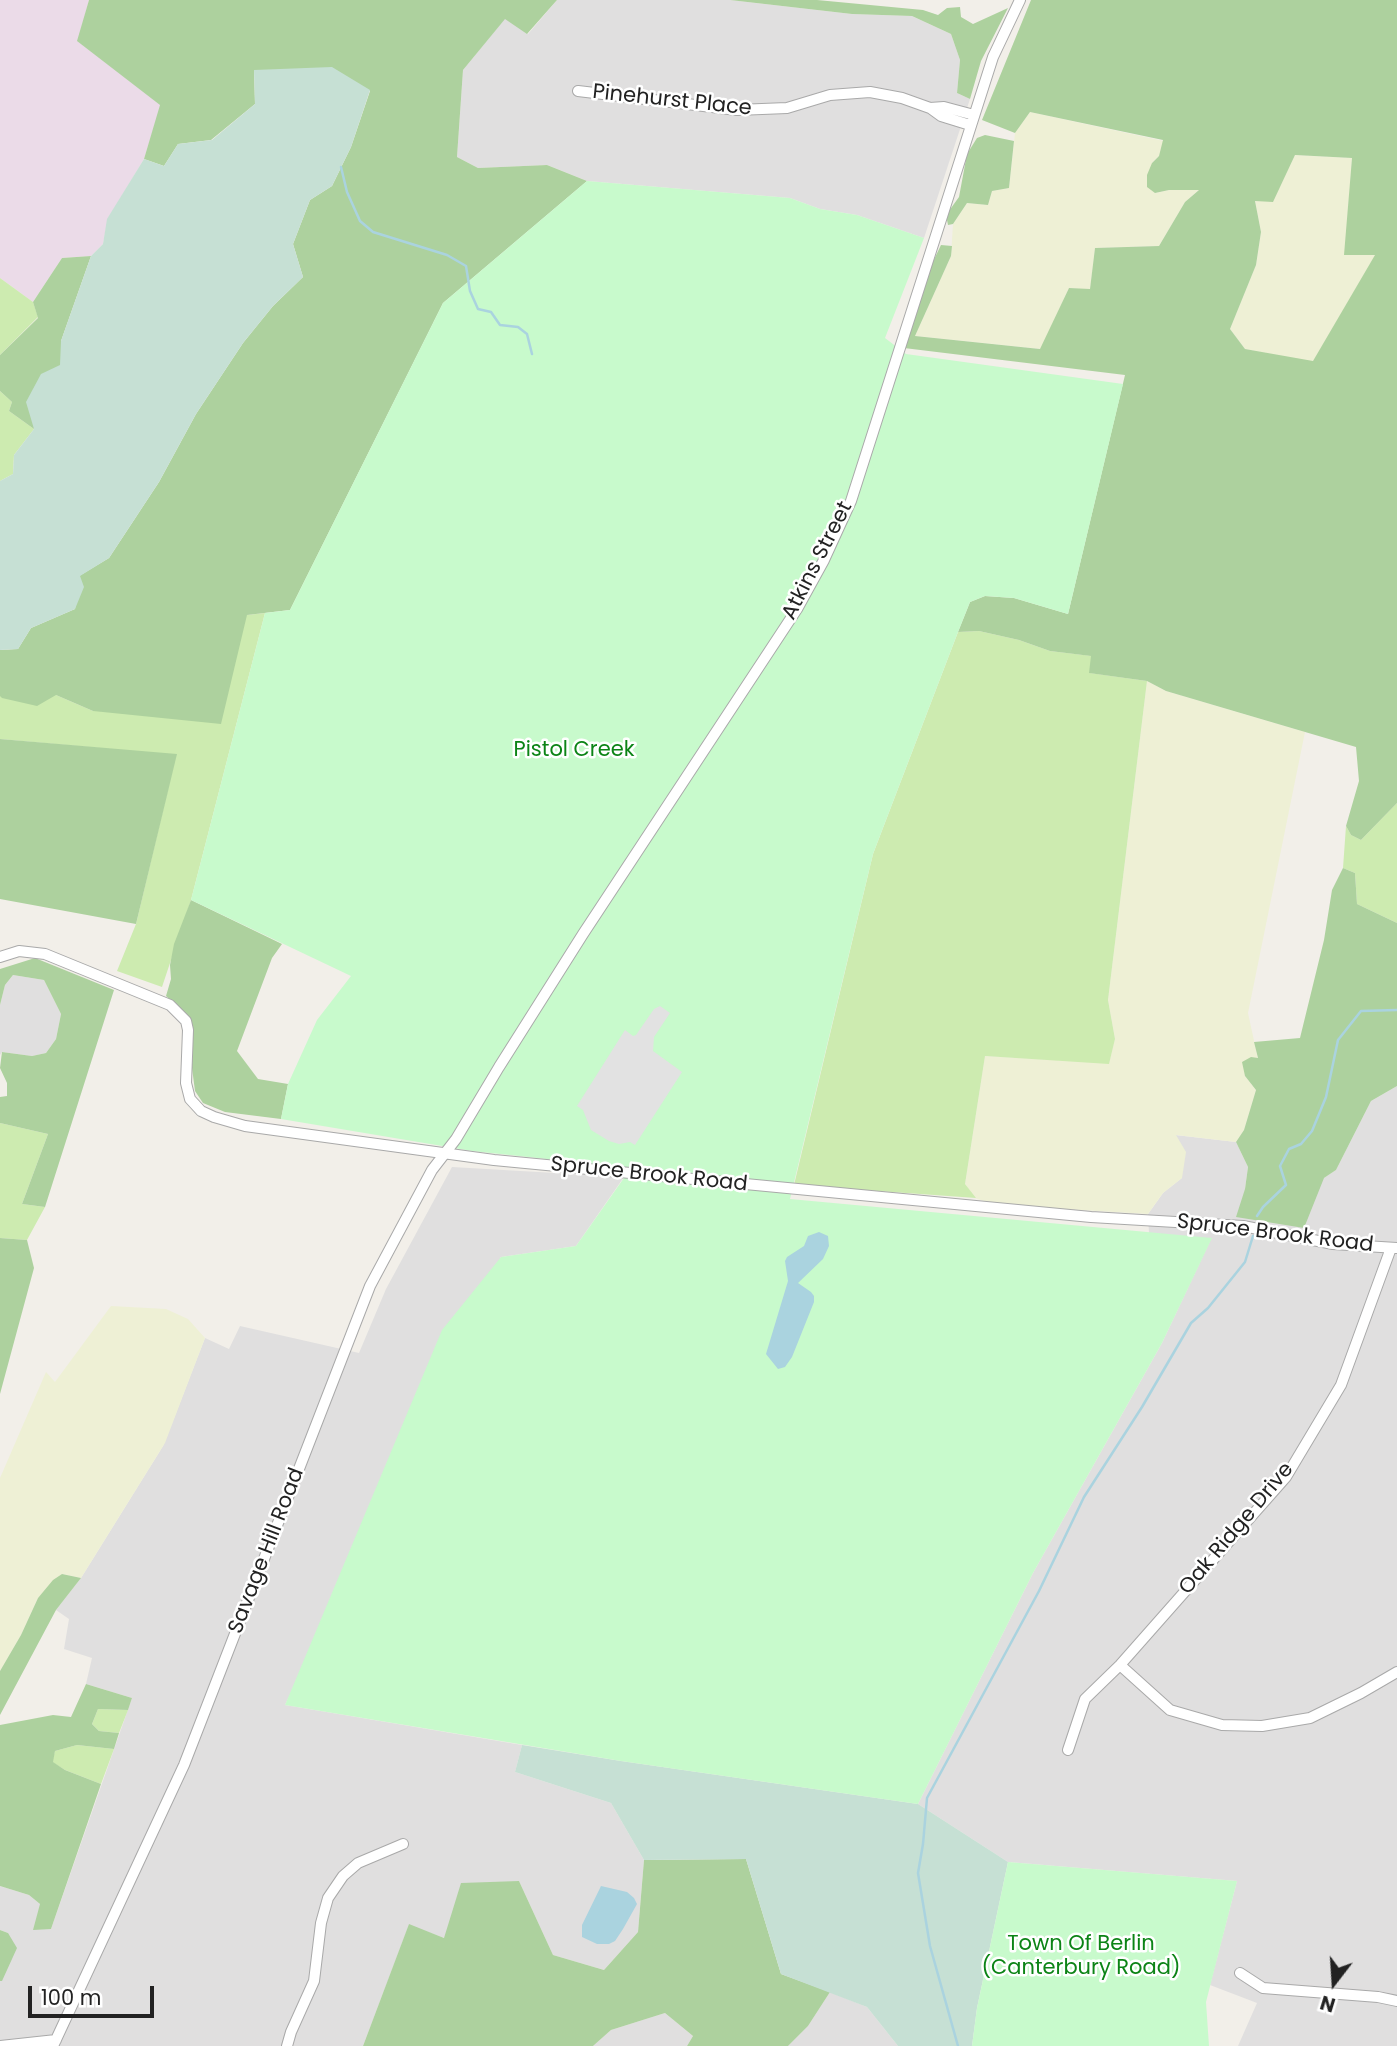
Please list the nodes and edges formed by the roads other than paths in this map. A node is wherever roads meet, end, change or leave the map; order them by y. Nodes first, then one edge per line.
1 (1020, 0) edge
2 (578, 91) dead end
3 (972, 120) junction
4 (0, 957) edge
5 (499, 1067) joint
6 (443, 1154) junction
7 (1394, 1248) edge
8 (1119, 1665) junction
9 (1397, 1672) edge
10 (1068, 1750) dead end
11 (403, 1843) dead end
12 (1240, 1973) dead end
13 (1397, 2001) edge
14 (54, 2043) edge
15 (0, 2046) edge
16 (287, 2046) edge

1 - 3 street, Atkins Street
2 - 3 street, Pinehurst Place
3 - 5 street, Atkins Street
4 - 6 street, Spruce Brook Road
5 - 6 street, Savage Hill Road
6 - 7 street, Spruce Brook Road
6 - 14 street, Savage Hill Road
7 - 8 street, Oak Ridge Drive
8 - 9 street
8 - 10 street, Oak Ridge Drive
11 - 16 street
12 - 13 street
14 - 15 street

